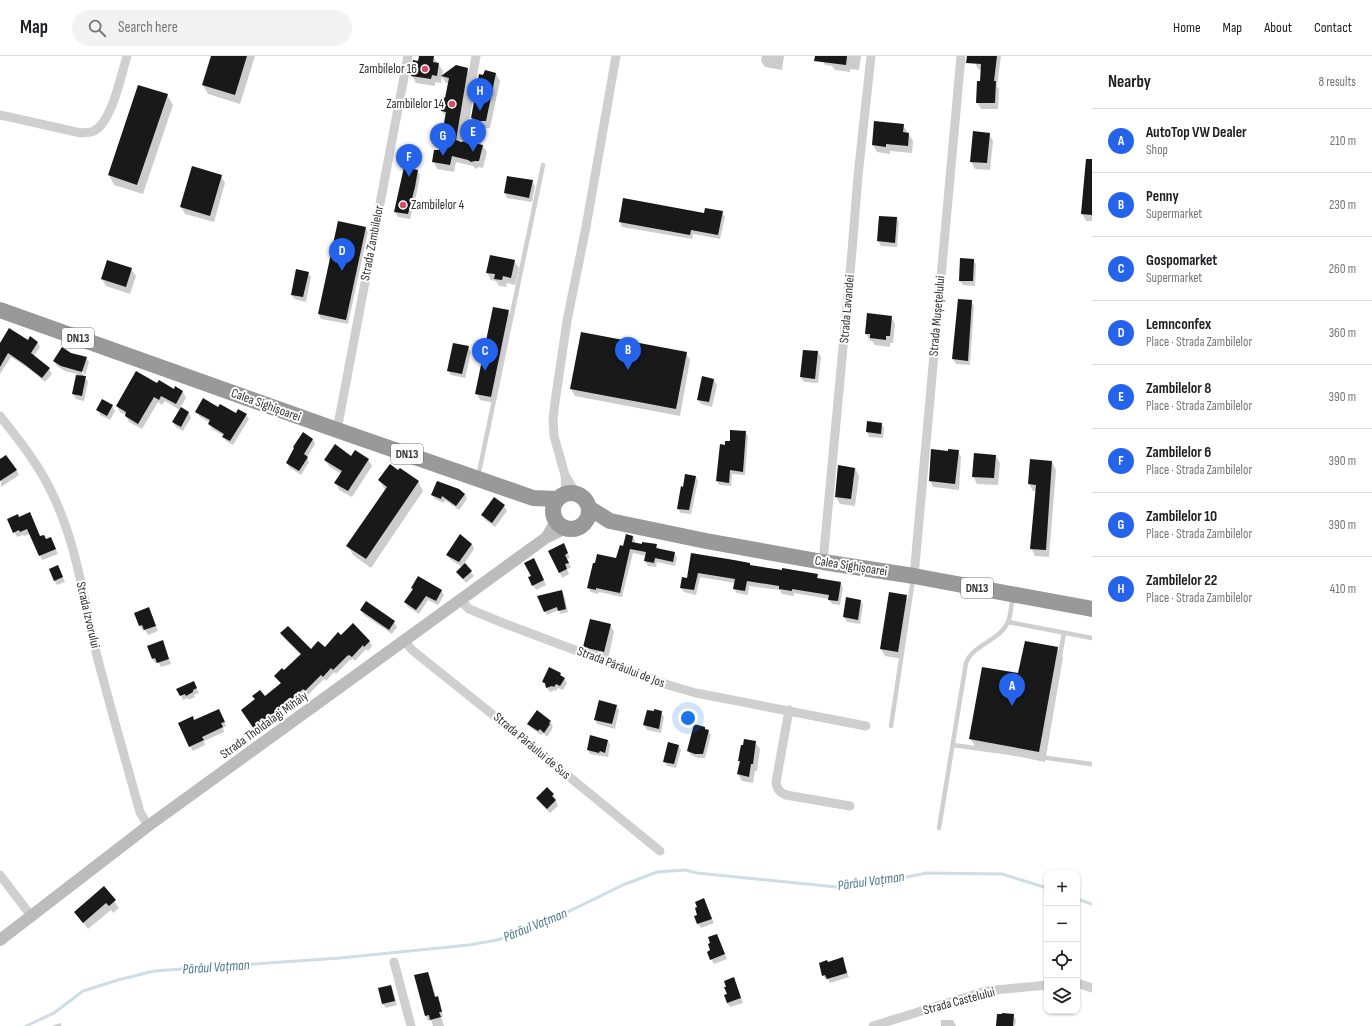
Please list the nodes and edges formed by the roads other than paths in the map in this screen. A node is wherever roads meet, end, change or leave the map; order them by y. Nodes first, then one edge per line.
1 (127, 56) edge
2 (408, 56) edge
3 (476, 56) edge
4 (616, 56) edge
5 (871, 56) edge
6 (961, 56) edge
7 (0, 115) edge
8 (462, 136) dead end
9 (542, 165) dead end
10 (0, 310) edge
11 (0, 416) edge
12 (337, 430) junction
13 (478, 478) junction
14 (563, 508) junction
15 (587, 515) junction
16 (823, 562) junction
17 (914, 576) junction
18 (1014, 595) junction
19 (461, 601) junction
20 (1092, 609) edge
21 (1008, 622) junction
22 (1064, 633) junction
23 (1092, 638) edge
24 (405, 640) junction
25 (790, 710) junction
26 (866, 726) dead end
27 (891, 726) dead end
28 (953, 745) junction
29 (1042, 758) junction
30 (1091, 764) edge
31 (850, 806) dead end
32 (148, 826) junction
33 (939, 828) dead end
34 (660, 851) dead end
35 (0, 875) edge
36 (32, 917) junction
37 (0, 940) edge
38 (394, 962) dead end
39 (1080, 984) edge
40 (1044, 985) edge
41 (1092, 988) edge
42 (411, 1026) edge
43 (873, 1026) edge

1 - 7 street
2 - 12 street, Strada Zambilelor
3 - 8 street
4 - 14 street
5 - 16 street, Strada Lavandei
6 - 17 street, Strada Mușețelului
9 - 13 lane
10 - 12 highway, Calea Sighișoarei / DN13
11 - 32 street, Strada Izvorului
12 - 13 highway, Calea Sighișoarei / DN13
13 - 14 highway, Calea Sighișoarei / DN13
14 - 15 highway
14 - 15 highway, DN13
14 - 19 street, Strada Tholdalagi Mihály
15 - 16 highway, Calea Sighișoarei / DN13
16 - 17 highway, Calea Sighișoarei / DN13
17 - 18 highway, Calea Sighișoarei / DN13
17 - 27 lane
18 - 20 highway, Calea Sighișoarei / DN13
18 - 21 lane
19 - 24 street, Strada Tholdalagi Mihály
19 - 25 street, Strada Pârâului de Jos
21 - 22 lane
21 - 28 lane
22 - 23 lane
22 - 29 lane
24 - 32 street, Strada Tholdalagi Mihály
24 - 34 street, Strada Pârâului de Sus
25 - 26 street, Strada Pârâului de Jos
25 - 31 street
28 - 29 lane
28 - 33 lane
29 - 30 lane
32 - 36 street, Strada Tholdalagi Mihály
35 - 36 street
36 - 37 street, Strada Tholdalagi Mihály
38 - 42 street
39 - 41 street
40 - 43 street, Strada Castelului

